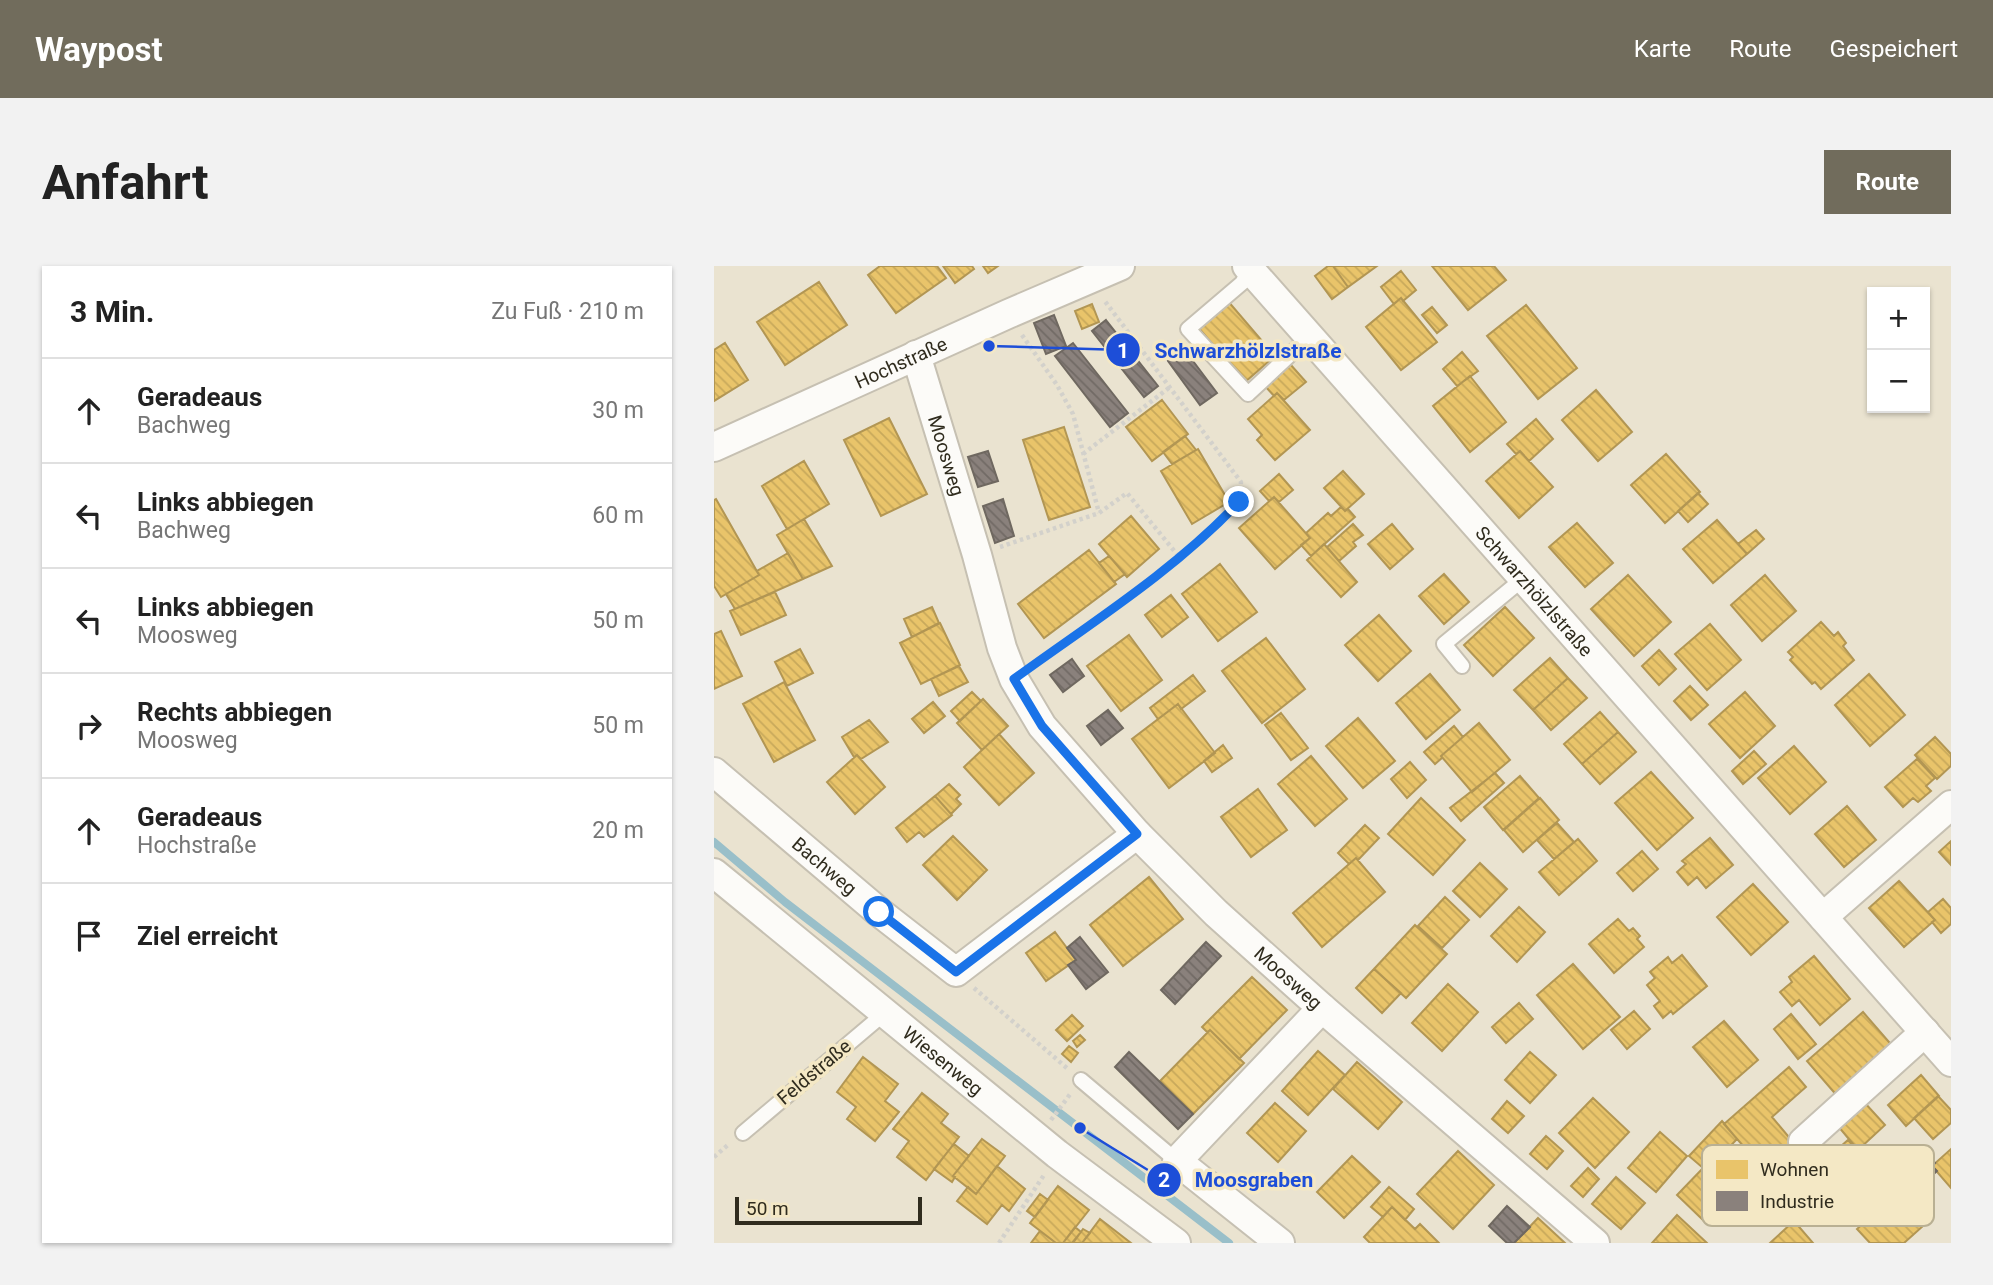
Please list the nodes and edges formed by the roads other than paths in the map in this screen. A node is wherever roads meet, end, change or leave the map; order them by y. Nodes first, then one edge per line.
1 (1120, 266) edge
2 (1248, 268) edge
3 (1309, 337) junction
4 (916, 355) junction
5 (714, 447) edge
6 (1524, 578) junction
7 (1462, 666) dead end
8 (714, 772) edge
9 (1951, 805) edge
10 (1137, 834) junction
11 (714, 873) edge
12 (1823, 917) junction
13 (1322, 1008) junction
14 (886, 1012) junction
15 (1925, 1032) junction
16 (1951, 1062) edge
17 (1081, 1080) road end
18 (743, 1133) dead end
19 (1802, 1142) dead end
20 (1177, 1161) junction
21 (1176, 1243) edge
22 (1280, 1243) edge
23 (1595, 1243) edge

1 - 4 street, Hochstraße
2 - 3 street, Schwarzhölzlstraße
2 - 3 lane
3 - 6 street, Schwarzhölzlstraße
4 - 5 street, Hochstraße
4 - 10 street, Moosweg
6 - 7 lane
6 - 12 street, Schwarzhölzlstraße
8 - 10 street, Bachweg
9 - 12 street
10 - 13 street, Moosweg
11 - 14 street, Wiesenweg
12 - 15 street, Schwarzhölzlstraße
13 - 20 street
13 - 23 street, Moosweg
14 - 18 lane, Feldstraße
14 - 21 street, Wiesenweg
15 - 16 street, Schwarzhölzlstraße
15 - 19 street
17 - 20 lane
20 - 22 street

